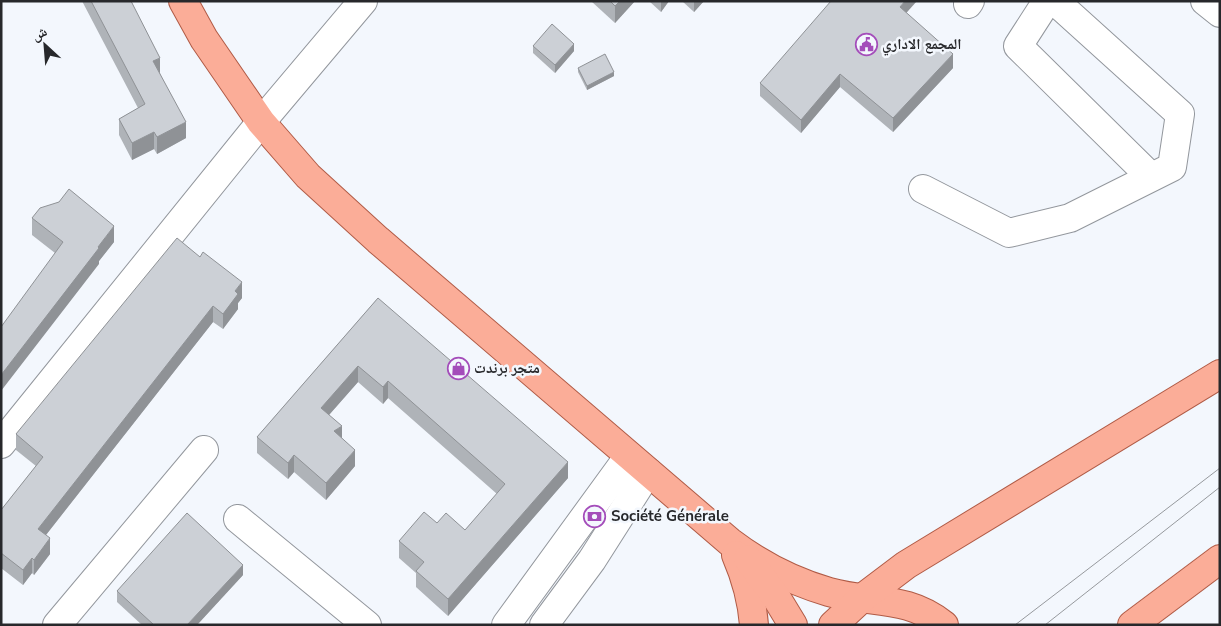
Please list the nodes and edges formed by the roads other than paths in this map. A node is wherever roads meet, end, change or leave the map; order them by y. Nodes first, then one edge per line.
1 (183, 1) edge
2 (364, 1) edge
3 (1048, 1) edge
4 (1055, 1) edge
5 (1205, 1) edge
6 (1220, 13) edge
7 (261, 122) junction
8 (1151, 177) junction
9 (923, 189) dead end
10 (1220, 374) edge
11 (1, 444) edge
12 (204, 450) dead end
13 (639, 464) junction
14 (238, 519) dead end
15 (734, 545) junction
16 (1220, 559) edge
17 (861, 599) junction
18 (57, 625) edge
19 (367, 625) edge
20 (506, 625) edge
21 (544, 625) edge
22 (754, 625) edge
23 (793, 625) edge
24 (833, 625) edge
25 (944, 625) edge
26 (1132, 625) edge

1 - 7 main road
2 - 7 street
3 - 8 street
4 - 8 street
5 - 6 street
7 - 11 street
7 - 13 main road
8 - 9 street
10 - 17 main road
12 - 18 street
13 - 15 main road
13 - 20 street
13 - 21 street
14 - 19 street
15 - 17 main road
15 - 22 main road
15 - 23 main road
16 - 26 main road
17 - 24 main road
17 - 25 main road

